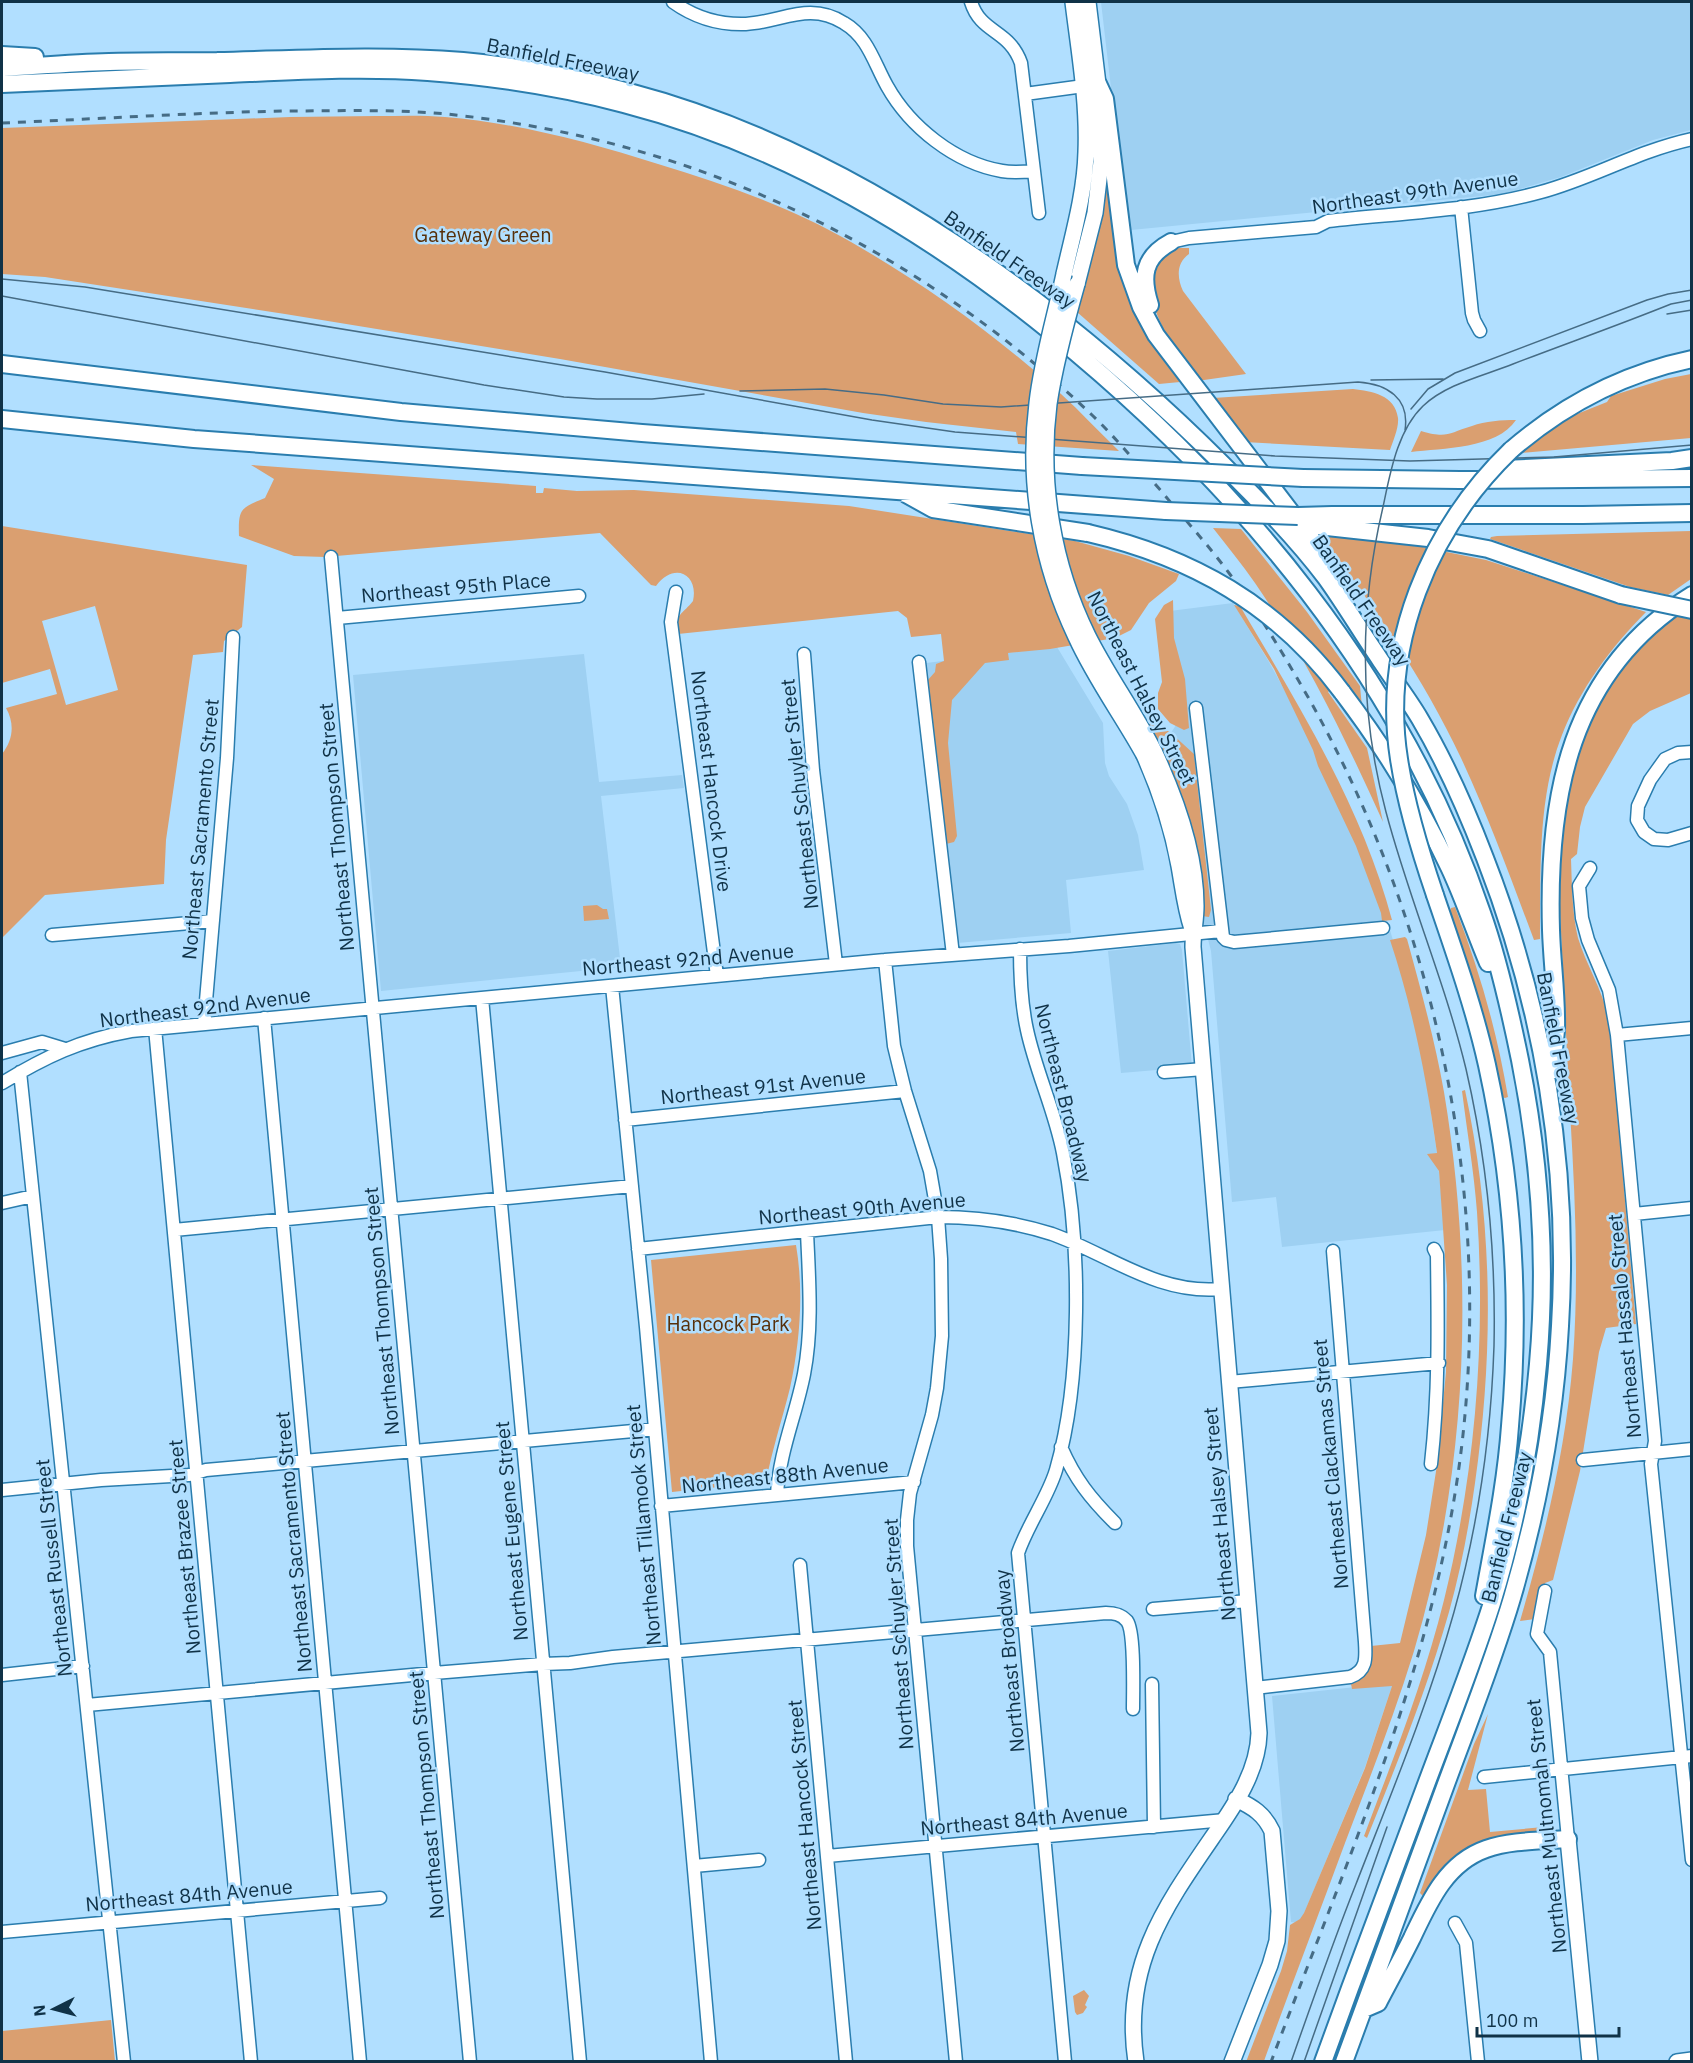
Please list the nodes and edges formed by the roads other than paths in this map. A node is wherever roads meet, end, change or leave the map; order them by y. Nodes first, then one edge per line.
1 (673, 2) edge
2 (971, 2) edge
3 (1088, 2) edge
4 (1073, 4) edge
5 (2, 55) edge
6 (102, 62) junction
7 (2, 68) edge
8 (2, 84) edge
9 (1090, 85) junction
10 (1025, 94) junction
11 (1692, 139) edge
12 (1034, 171) junction
13 (1461, 207) junction
14 (1039, 213) dead end
15 (1171, 242) joint
16 (1480, 331) dead end
17 (1156, 335) junction
18 (1692, 359) edge
19 (2, 364) edge
20 (1692, 366) edge
21 (1632, 377) junction
22 (2, 418) edge
23 (1692, 458) edge
24 (1692, 478) edge
25 (1460, 480) junction
26 (902, 492) junction
27 (1692, 513) edge
28 (1298, 516) junction
29 (331, 557) dead end
30 (1324, 576) junction
31 (676, 592) dead end
32 (1692, 595) edge
33 (579, 596) dead end
34 (1692, 610) edge
35 (337, 618) junction
36 (232, 637) dead end
37 (804, 654) dead end
38 (919, 662) dead end
39 (1196, 708) dead end
40 (1692, 752) edge
41 (1692, 833) edge
42 (1590, 868) dead end
43 (213, 921) junction
44 (1383, 928) dead end
45 (1221, 931) junction
46 (1192, 932) junction
47 (52, 935) dead end
48 (1020, 949) junction
49 (953, 955) junction
50 (885, 960) junction
51 (836, 964) junction
52 (717, 976) junction
53 (612, 986) junction
54 (482, 998) junction
55 (373, 1008) junction
56 (1510, 1010) junction
57 (264, 1018) junction
58 (204, 1024) junction
59 (155, 1028) junction
60 (1692, 1028) edge
61 (1617, 1035) junction
62 (65, 1049) junction
63 (2, 1053) edge
64 (1204, 1069) junction
65 (20, 1072) junction
66 (1164, 1072) dead end
67 (2, 1083) edge
68 (1549, 1086) junction
69 (905, 1091) junction
70 (625, 1120) junction
71 (632, 1186) junction
72 (33, 1196) junction
73 (500, 1198) junction
74 (2, 1203) edge
75 (1692, 1208) edge
76 (391, 1209) junction
77 (1634, 1215) junction
78 (938, 1217) junction
79 (283, 1219) junction
80 (174, 1230) junction
81 (807, 1232) junction
82 (1073, 1244) junction
83 (638, 1249) junction
84 (1434, 1249) dead end
85 (1333, 1251) dead end
86 (1221, 1289) junction
87 (1438, 1363) junction
88 (1342, 1371) junction
89 (1229, 1382) junction
90 (655, 1429) junction
91 (523, 1442) junction
92 (1061, 1447) junction
93 (1692, 1449) edge
94 (413, 1452) junction
95 (1653, 1453) junction
96 (1583, 1460) dead end
97 (305, 1463) junction
98 (1431, 1464) dead end
99 (196, 1473) junction
100 (914, 1482) junction
101 (64, 1485) junction
102 (2, 1490) edge
103 (777, 1495) junction
104 (661, 1506) junction
105 (1114, 1523) dead end
106 (800, 1565) dead end
107 (1545, 1591) dead end
108 (1248, 1601) junction
109 (1153, 1610) dead end
110 (1024, 1621) junction
111 (915, 1631) junction
112 (807, 1641) junction
113 (674, 1652) junction
114 (1473, 1659) junction
115 (543, 1664) junction
116 (83, 1666) junction
117 (434, 1673) junction
118 (2, 1675) edge
119 (326, 1683) junction
120 (1152, 1684) dead end
121 (1256, 1688) junction
122 (217, 1693) junction
123 (87, 1706) junction
124 (1133, 1709) dead end
125 (1686, 1757) edge
126 (1561, 1769) junction
127 (1484, 1777) dead end
128 (1236, 1799) junction
129 (1225, 1820) junction
130 (1154, 1827) junction
131 (1044, 1835) junction
132 (1568, 1839) junction
133 (936, 1846) junction
134 (827, 1856) junction
135 (759, 1860) dead end
136 (1692, 1860) edge
137 (694, 1866) junction
138 (380, 1898) dead end
139 (346, 1901) junction
140 (237, 1911) junction
141 (108, 1922) junction
142 (1455, 1923) dead end
143 (2, 1932) edge
144 (1364, 2009) junction
145 (1692, 2060) edge
146 (124, 2061) edge
147 (251, 2061) edge
148 (360, 2061) edge
149 (470, 2061) edge
150 (580, 2061) edge
151 (711, 2061) edge
152 (846, 2061) edge
153 (956, 2061) edge
154 (1065, 2061) edge
155 (1136, 2061) edge
156 (1232, 2061) edge
157 (1323, 2061) edge
158 (1344, 2061) edge
159 (1478, 2061) edge
160 (1590, 2061) edge
161 (1677, 2061) edge

1 - 12 street
2 - 10 street
3 - 9 main road, Northeast Halsey Street
4 - 9 main road, Northeast Halsey Street
5 - 6 highway
6 - 7 highway, Banfield Freeway
6 - 30 highway, Banfield Freeway
8 - 56 highway, Banfield Freeway
9 - 10 street
9 - 17 highway
9 - 46 main road, Northeast Halsey Street, bridge
10 - 12 street
11 - 13 street, Northeast 99th Avenue
12 - 14 street
13 - 15 street, Northeast 99th Avenue
13 - 16 street
15 - 17 highway
17 - 30 highway
18 - 21 highway
19 - 25 highway, bridge
20 - 21 highway
21 - 114 highway, bridge
22 - 26 highway
23 - 25 highway
24 - 25 highway
26 - 28 highway, bridge
26 - 56 highway, bridge
27 - 28 highway
28 - 34 highway, bridge
29 - 35 street, Northeast Thompson Street
30 - 68 highway, Banfield Freeway
31 - 52 street, Northeast Hancock Drive
32 - 68 highway
33 - 35 street, Northeast 95th Place
35 - 55 street, Northeast Thompson Street
36 - 43 street, Northeast Sacramento Street
37 - 51 street, Northeast Schuyler Street
38 - 49 street
39 - 45 street
40 - 41 street
42 - 61 street, Northeast Hassalo Street
43 - 47 street
43 - 58 street, Northeast Sacramento Street
44 - 45 street, Northeast 92nd Avenue
45 - 46 street, Northeast 92nd Avenue
46 - 48 street, Northeast 92nd Avenue
46 - 64 main road, Northeast Halsey Street
48 - 49 street, Northeast 92nd Avenue
48 - 82 street, Northeast Broadway
49 - 50 street, Northeast 92nd Avenue
50 - 51 street, Northeast 92nd Avenue
50 - 69 street, Northeast Schuyler Street
51 - 52 street, Northeast 92nd Avenue
52 - 53 street, Northeast 92nd Avenue
53 - 54 street, Northeast 92nd Avenue
53 - 70 street, Northeast Tillamook Street
54 - 55 street, Northeast 92nd Avenue
54 - 73 street, Northeast Eugene Street
55 - 57 street, Northeast 92nd Avenue
55 - 76 street, Northeast Thompson Street
56 - 114 highway, Banfield Freeway
57 - 58 street, Northeast 92nd Avenue
57 - 79 street, Northeast Sacramento Street
58 - 59 street, Northeast 92nd Avenue
59 - 62 street, Northeast 92nd Avenue
59 - 80 street, Northeast Brazee Street
60 - 61 street
61 - 77 street, Northeast Hassalo Street
62 - 63 street
62 - 65 street, Northeast 92nd Avenue
64 - 66 street
64 - 86 main road, Northeast Halsey Street
65 - 67 street, Northeast 92nd Avenue
65 - 72 street, Northeast Russell Street
68 - 144 highway, Banfield Freeway
69 - 70 street, Northeast 91st Avenue
69 - 78 street, Northeast Schuyler Street
70 - 71 street, Northeast Tillamook Street
71 - 73 street
71 - 83 street, Northeast Tillamook Street
72 - 74 street
72 - 101 street, Northeast Russell Street
73 - 76 street
73 - 91 street, Northeast Eugene Street
75 - 77 street
76 - 79 street
76 - 94 street, Northeast Thompson Street
77 - 95 street, Northeast Hassalo Street
78 - 81 street, Northeast 90th Avenue
78 - 82 street, Northeast 90th Avenue
78 - 100 street, Northeast Schuyler Street
79 - 80 street
79 - 97 street, Northeast Sacramento Street
80 - 99 street, Northeast Brazee Street
81 - 83 street, Northeast 90th Avenue
81 - 103 street
82 - 86 street, Northeast 90th Avenue
82 - 92 street, Northeast Broadway
83 - 90 street, Northeast Tillamook Street
84 - 87 street
85 - 88 street, Northeast Clackamas Street
86 - 89 main road, Northeast Halsey Street
87 - 88 street
87 - 98 street
88 - 89 street
88 - 121 street, Northeast Clackamas Street
89 - 108 main road, Northeast Halsey Street
90 - 91 street
90 - 104 street, Northeast Tillamook Street
91 - 94 street
91 - 115 street, Northeast Eugene Street
92 - 105 street
92 - 110 street, Northeast Broadway
93 - 95 street
94 - 97 street
94 - 117 street, Northeast Thompson Street
95 - 96 street
95 - 125 street, Northeast Hassalo Street
97 - 99 street
97 - 119 street, Northeast Sacramento Street
99 - 101 street
99 - 122 street, Northeast Brazee Street
100 - 103 street, Northeast 88th Avenue
100 - 111 street, Northeast Schuyler Street
101 - 102 street
101 - 116 street, Northeast Russell Street
103 - 104 street, Northeast 88th Avenue
104 - 113 street, Northeast Tillamook Street
106 - 112 street, Northeast Hancock Street
107 - 126 street, Northeast Multnomah Street
108 - 109 street
108 - 121 main road, Northeast Halsey Street
110 - 111 street
110 - 124 street
110 - 131 street, Northeast Broadway
111 - 112 street
111 - 133 street, Northeast Schuyler Street
112 - 113 street
112 - 134 street, Northeast Hancock Street
113 - 115 street
113 - 137 street, Northeast Tillamook Street
114 - 157 highway, Banfield Freeway
115 - 117 street
115 - 150 street, Northeast Eugene Street
116 - 118 street
116 - 123 street, Northeast Russell Street
117 - 119 street
117 - 149 street, Northeast Thompson Street
119 - 122 street
119 - 139 street, Northeast Sacramento Street
120 - 130 street
121 - 128 main road, Northeast Halsey Street
122 - 123 street
122 - 140 street, Northeast Brazee Street
123 - 141 street, Northeast Russell Street
125 - 126 street
125 - 136 street, Northeast Hassalo Street
126 - 127 street
126 - 132 street, Northeast Multnomah Street
128 - 129 main road, Northeast Halsey Street
128 - 156 main road
129 - 130 street, Northeast 84th Avenue
129 - 155 main road, Northeast Halsey Street
130 - 131 street, Northeast 84th Avenue
131 - 133 street, Northeast 84th Avenue
131 - 154 street, Northeast Broadway
132 - 144 highway
132 - 160 main road, Northeast Multnomah Street
133 - 134 street, Northeast 84th Avenue
133 - 153 street, Northeast Schuyler Street
134 - 152 street, Northeast Hancock Street
135 - 137 street
137 - 151 street, Northeast Tillamook Street
138 - 139 street, Northeast 84th Avenue
139 - 140 street, Northeast 84th Avenue
139 - 148 street, Northeast Sacramento Street
140 - 141 street, Northeast 84th Avenue
140 - 147 street, Northeast Brazee Street
141 - 143 street, Northeast 84th Avenue
141 - 146 street, Northeast Russell Street
142 - 159 street
144 - 158 highway, Banfield Freeway
145 - 161 main road

